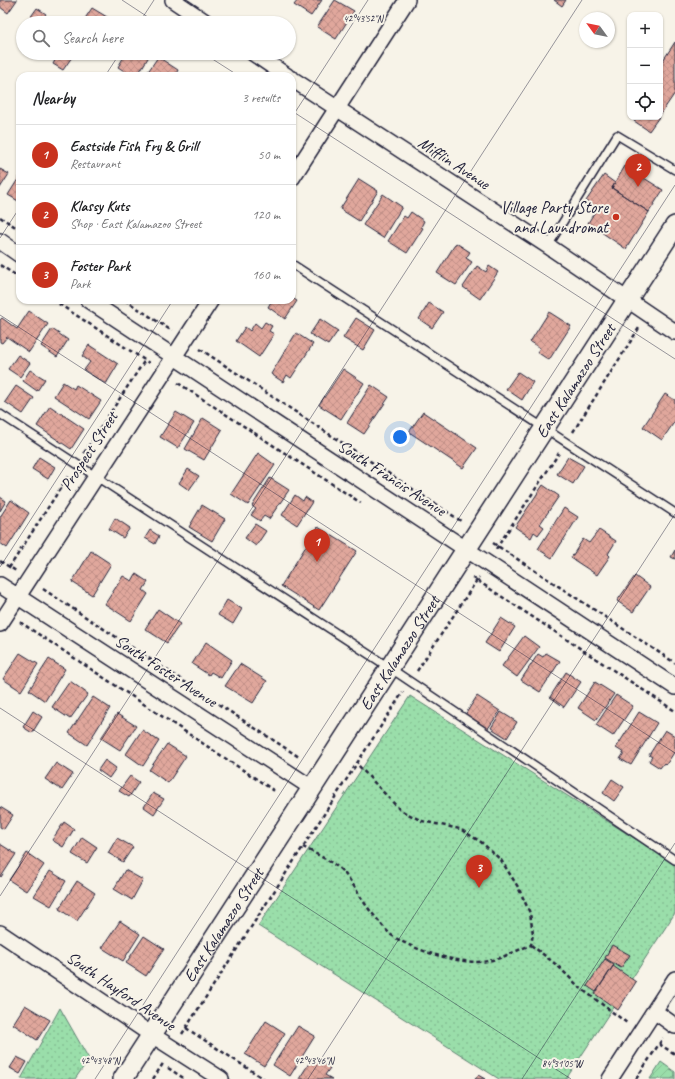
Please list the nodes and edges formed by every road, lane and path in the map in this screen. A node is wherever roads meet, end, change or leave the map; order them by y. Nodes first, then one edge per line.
1 (173, 0) edge
2 (407, 0) edge
3 (197, 16) edge
4 (264, 60) edge
5 (282, 72) edge
6 (296, 82) edge
7 (337, 109) junction
8 (675, 170) edge
9 (296, 172) edge
10 (0, 217) edge
11 (675, 226) edge
12 (16, 227) edge
13 (0, 241) edge
14 (548, 246) junction
15 (16, 252) edge
16 (0, 265) edge
17 (296, 267) edge
18 (16, 275) edge
19 (626, 300) junction
20 (59, 304) edge
21 (94, 304) edge
22 (132, 304) edge
23 (208, 304) edge
24 (648, 314) junction
25 (675, 332) edge
26 (185, 339) junction
27 (174, 356) junction
28 (163, 373) junction
29 (0, 414) edge
30 (544, 428) junction
31 (566, 442) junction
32 (96, 476) junction
33 (364, 505) dead end
34 (675, 513) edge
35 (477, 532) junction
36 (498, 546) junction
37 (466, 549) junction
38 (0, 561) edge
39 (488, 563) junction
40 (455, 566) junction
41 (28, 580) junction
42 (476, 580) junction
43 (0, 585) edge
44 (18, 597) junction
45 (3, 618) edge
46 (675, 663) edge
47 (390, 668) junction
48 (410, 682) junction
49 (675, 687) edge
50 (675, 711) edge
51 (299, 756) dead end
52 (357, 764) junction
53 (312, 788) junction
54 (276, 792) dead end
55 (304, 847) junction
56 (675, 860) edge
57 (0, 933) edge
58 (531, 945) junction
59 (675, 979) edge
60 (654, 1012) junction
61 (674, 1025) edge
62 (186, 1028) junction
63 (640, 1032) junction
64 (152, 1035) junction
65 (659, 1044) junction
66 (173, 1048) junction
67 (675, 1054) edge
68 (163, 1064) junction
69 (123, 1079) edge
70 (153, 1079) edge
71 (185, 1079) edge
72 (221, 1079) edge
73 (264, 1079) edge
74 (610, 1079) edge
75 (636, 1079) edge

1 - 3 street
2 - 7 street
4 - 5 street
6 - 7 street, Mifflin Avenue
7 - 9 street
7 - 14 street, Mifflin Avenue
8 - 14 lane
10 - 12 path
11 - 19 street, East Kalamazoo Street
13 - 15 street
14 - 19 street, Mifflin Avenue
16 - 18 path
17 - 30 lane
19 - 24 street, Mifflin Avenue
19 - 30 street, East Kalamazoo Street
20 - 28 path
21 - 27 street, South Francis Avenue
22 - 26 path
23 - 26 street, Prospect Street
24 - 25 street, Mifflin Avenue
24 - 31 path
26 - 27 street, Prospect Street
26 - 35 path
27 - 28 street, Prospect Street
27 - 37 street, South Francis Avenue
28 - 32 street, Prospect Street
28 - 33 path
29 - 32 lane
30 - 31 lane
30 - 35 street, East Kalamazoo Street
31 - 34 lane
31 - 36 path
32 - 41 street, Prospect Street
32 - 47 lane
35 - 36 path
35 - 37 street, East Kalamazoo Street
36 - 39 path
36 - 46 path
37 - 39 street, South Francis Avenue
37 - 40 street, East Kalamazoo Street
38 - 41 path
39 - 42 path
39 - 49 street, South Francis Avenue
40 - 42 path
40 - 47 street, East Kalamazoo Street
41 - 44 street, Prospect Street
41 - 51 path
42 - 48 path
42 - 50 path
43 - 44 street, South Foster Avenue
44 - 45 street, Prospect Street
44 - 53 street, South Foster Avenue
45 - 54 path
47 - 48 lane
47 - 53 street, East Kalamazoo Street
48 - 52 path
48 - 56 lane
52 - 55 path
52 - 58 path
53 - 64 street, East Kalamazoo Street
55 - 58 path
55 - 62 path
57 - 64 street, South Hayford Avenue
58 - 63 path
59 - 60 street
60 - 61 street
60 - 63 street
61 - 65 path
62 - 66 path
62 - 73 path
63 - 74 street
64 - 66 street, South Hayford Avenue
64 - 69 street, East Kalamazoo Street
65 - 67 path
65 - 75 path
66 - 68 path
66 - 72 street, South Hayford Avenue
68 - 70 path
68 - 71 path

